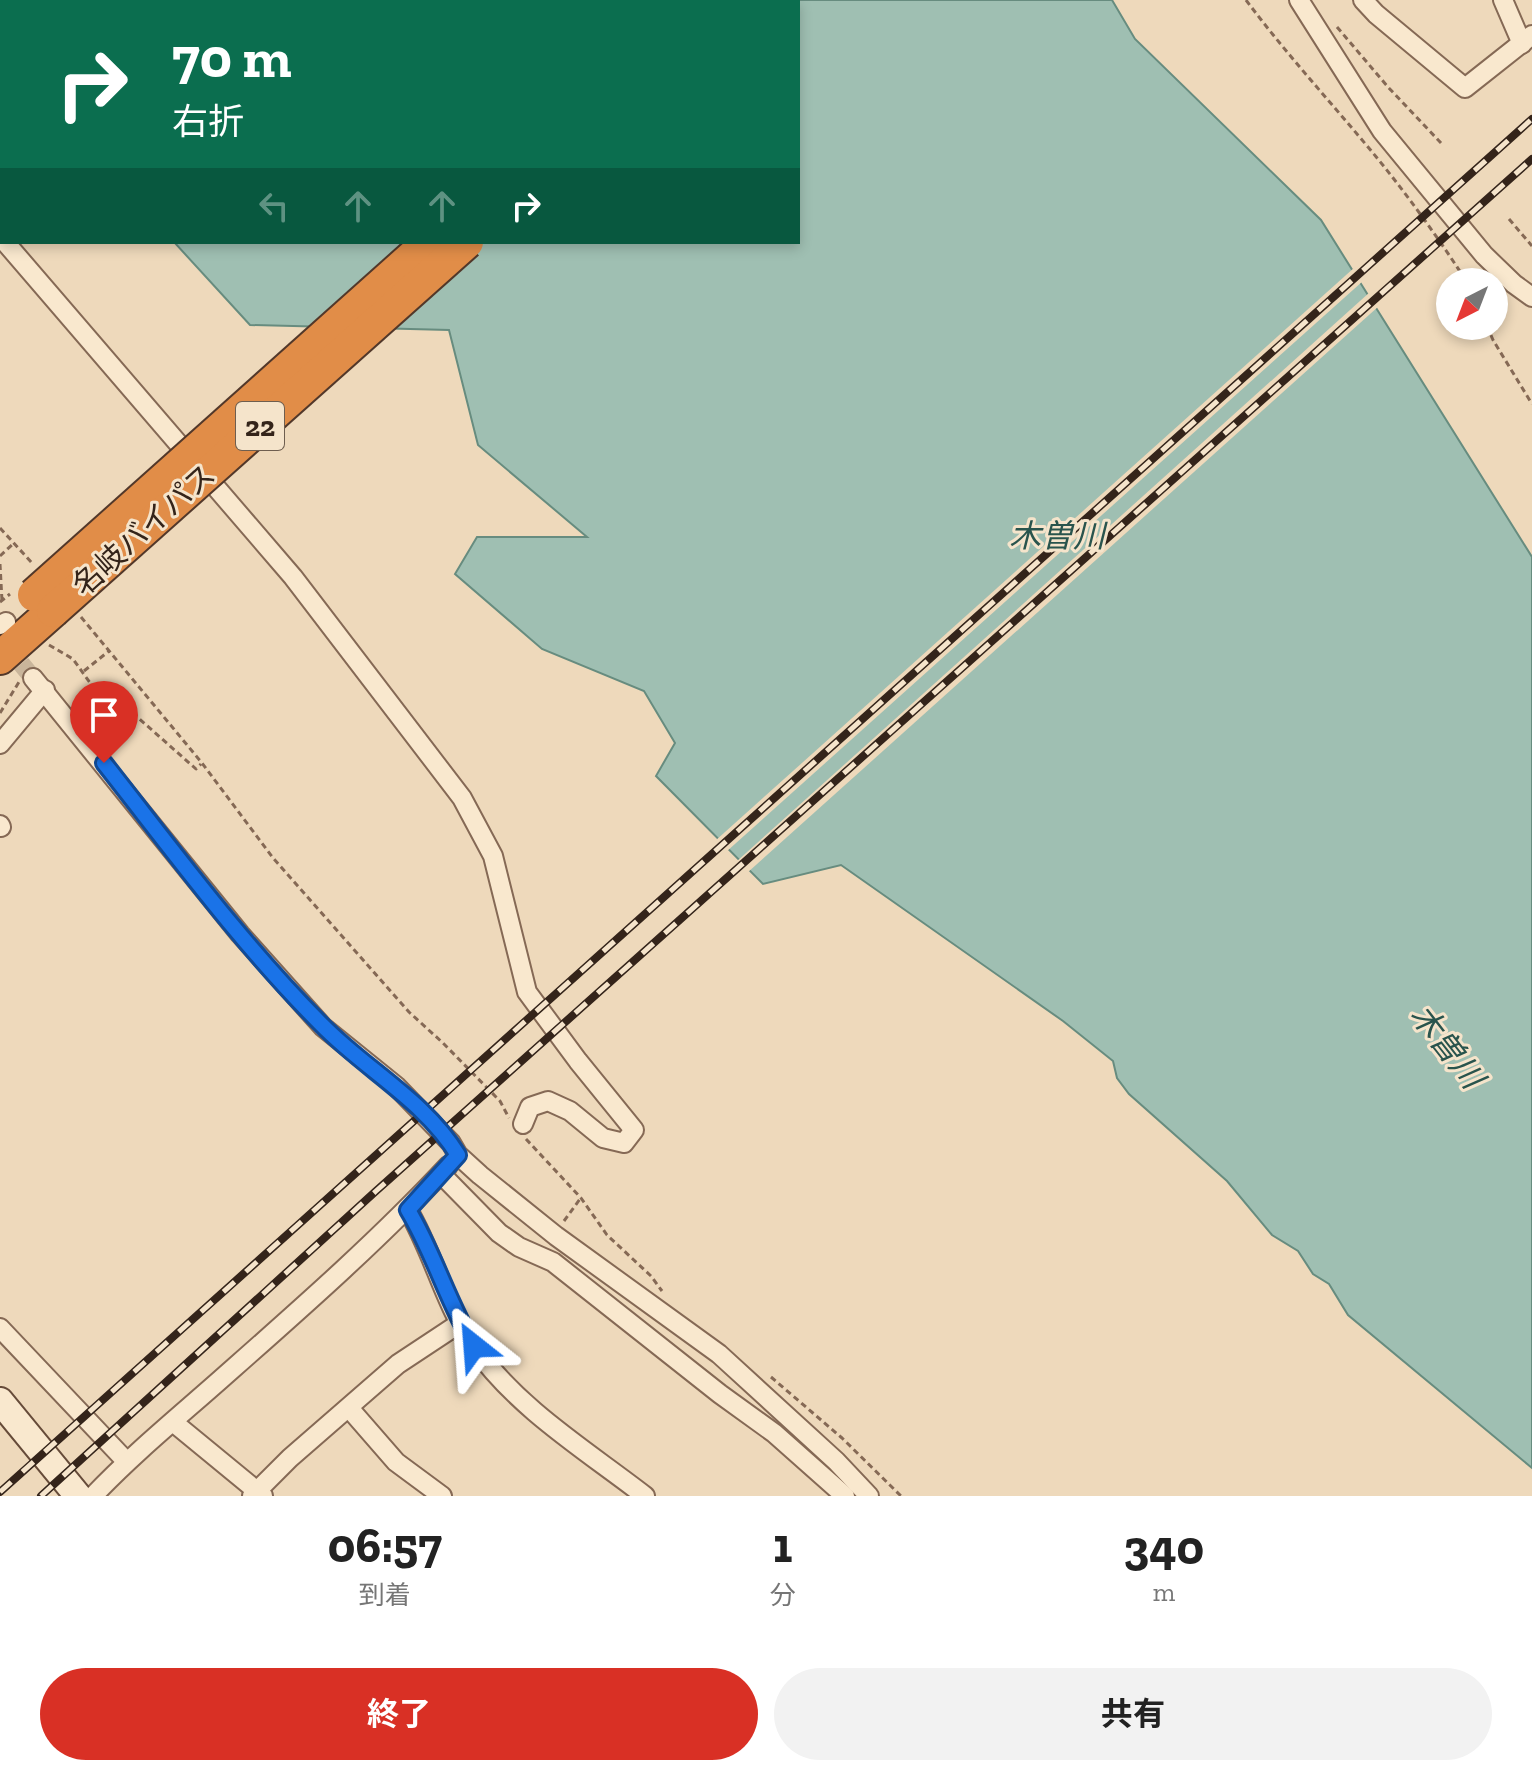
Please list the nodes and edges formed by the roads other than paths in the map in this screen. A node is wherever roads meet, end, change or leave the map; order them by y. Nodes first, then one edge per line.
1 (1299, 0) edge
2 (1363, 0) edge
3 (1503, 0) edge
4 (1527, 39) edge
5 (6, 244) edge
6 (427, 244) edge
7 (465, 244) edge
8 (1532, 297) edge
9 (28, 619) edge
10 (0, 658) edge
11 (0, 673) edge
12 (0, 744) edge
13 (517, 1124) road end
14 (458, 1155) junction
15 (441, 1174) junction
16 (408, 1210) junction
17 (460, 1323) junction
18 (0, 1328) edge
19 (0, 1401) edge
20 (349, 1408) junction
21 (173, 1422) junction
22 (126, 1461) junction
23 (257, 1494) edge
24 (78, 1496) edge
25 (93, 1496) edge
26 (442, 1496) edge
27 (645, 1496) edge
28 (845, 1496) edge
29 (869, 1496) edge

1 - 8 street
2 - 4 street
3 - 4 street
5 - 13 street
6 - 9 highway, 名岐バイパス / 22, bridge
7 - 9 highway, 名岐バイパス / 22, bridge
9 - 10 highway, 名岐バイパス / 22
9 - 11 street
12 - 14 street
14 - 15 street
14 - 29 street
15 - 16 street
15 - 28 street
16 - 17 street
16 - 21 street
17 - 20 street
17 - 27 street
18 - 22 street
19 - 24 street
20 - 23 street
20 - 26 street
21 - 22 street
21 - 23 street
22 - 25 street

